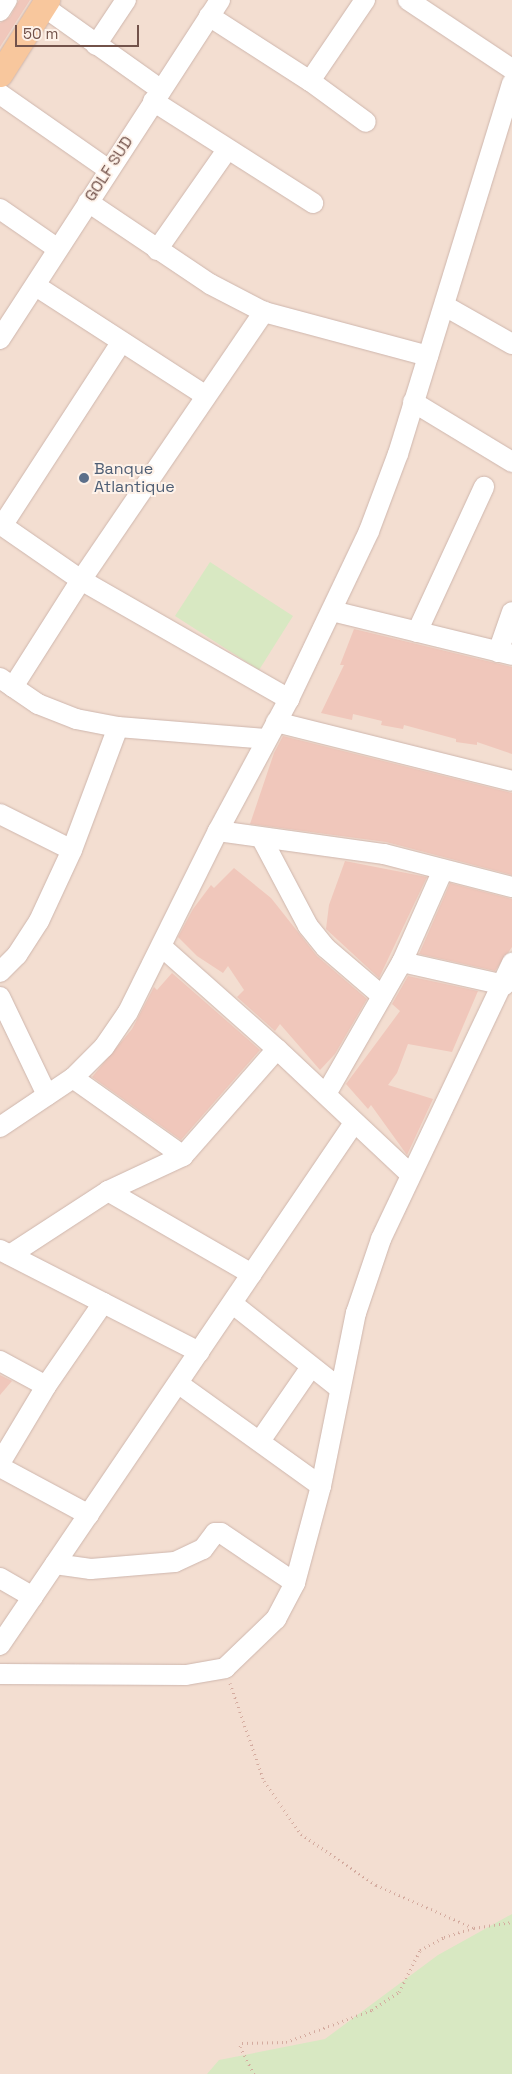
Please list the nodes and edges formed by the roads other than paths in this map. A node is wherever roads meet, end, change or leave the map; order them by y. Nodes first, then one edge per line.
1 (7, 0) edge
2 (126, 0) edge
3 (365, 0) edge
4 (408, 0) edge
5 (43, 2) edge
6 (212, 6) edge
7 (0, 11) edge
8 (96, 45) junction
9 (0, 59) edge
10 (512, 69) edge
11 (0, 74) edge
12 (310, 81) junction
13 (512, 83) edge
14 (0, 94) edge
15 (157, 95) junction
16 (366, 122) dead end
17 (227, 150) junction
18 (109, 170) junction
19 (88, 202) junction
20 (314, 202) dead end
21 (0, 209) edge
22 (58, 248) junction
23 (158, 250) junction
24 (36, 286) junction
25 (445, 306) junction
26 (264, 312) junction
27 (2, 329) edge
28 (121, 343) junction
29 (512, 344) edge
30 (428, 356) junction
31 (206, 396) junction
32 (414, 402) junction
33 (512, 462) edge
34 (484, 487) dead end
35 (1, 525) edge
36 (81, 580) junction
37 (332, 611) junction
38 (512, 612) edge
39 (417, 632) junction
40 (505, 653) edge
41 (6, 683) edge
42 (289, 700) junction
43 (276, 722) junction
44 (118, 727) junction
45 (266, 740) junction
46 (512, 781) edge
47 (0, 814) edge
48 (218, 831) junction
49 (262, 839) junction
50 (72, 850) junction
51 (442, 870) junction
52 (512, 887) edge
53 (162, 947) junction
54 (402, 962) junction
55 (512, 963) edge
56 (0, 972) edge
57 (504, 985) junction
58 (382, 996) junction
59 (0, 997) edge
60 (277, 1049) junction
61 (74, 1078) junction
62 (326, 1094) junction
63 (47, 1095) junction
64 (354, 1123) junction
65 (0, 1127) edge
66 (183, 1156) junction
67 (409, 1174) junction
68 (108, 1191) junction
69 (5, 1252) edge
70 (252, 1274) junction
71 (103, 1303) junction
72 (233, 1304) junction
73 (199, 1352) junction
74 (0, 1361) edge
75 (311, 1367) junction
76 (179, 1384) junction
77 (46, 1386) junction
78 (339, 1388) junction
79 (260, 1441) junction
80 (0, 1465) edge
81 (322, 1486) junction
82 (89, 1514) junction
83 (55, 1564) junction
84 (0, 1578) edge
85 (295, 1582) junction
86 (33, 1597) junction
87 (0, 1645) edge
88 (0, 1674) edge

1 - 7 street
2 - 8 street
3 - 12 street
4 - 10 street
5 - 8 street
5 - 9 street
5 - 11 main road
6 - 12 street
6 - 15 street, GOLF SUD
8 - 15 street
12 - 16 street
13 - 25 street
14 - 18 street
15 - 17 street
15 - 18 street, GOLF SUD
17 - 20 street
17 - 23 street
18 - 19 street, GOLF SUD
19 - 22 street, GOLF SUD
19 - 23 street
21 - 22 street
22 - 24 street, GOLF SUD
23 - 26 street
24 - 27 street, GOLF SUD
24 - 28 street
25 - 29 street
25 - 30 street
26 - 30 street
26 - 31 street
28 - 31 street
28 - 35 street
30 - 32 street
31 - 36 street
32 - 33 street
32 - 37 street
34 - 39 street
35 - 36 street
36 - 41 street
36 - 42 street
37 - 39 street
37 - 42 street
38 - 40 street
39 - 40 street
41 - 44 street
42 - 43 street
43 - 45 street
43 - 46 street
44 - 45 street
44 - 50 street
45 - 48 street
47 - 50 street
48 - 49 street
48 - 53 street
49 - 51 street
49 - 58 street
50 - 56 street
51 - 52 street
51 - 54 street
53 - 60 street
53 - 61 street
54 - 57 street
54 - 58 street
55 - 57 street
57 - 67 street
58 - 62 street
59 - 63 street
60 - 62 street
60 - 66 street
61 - 63 street
61 - 66 street
62 - 64 street
63 - 65 street
64 - 67 street
64 - 70 street
66 - 68 street
67 - 78 street
68 - 69 street
68 - 70 street
69 - 71 street
70 - 72 street
71 - 73 street
71 - 77 street
72 - 73 street
72 - 75 street
73 - 76 street
74 - 77 street
75 - 78 street
75 - 79 street
76 - 79 street
76 - 82 street
77 - 80 street
78 - 81 street
79 - 81 street
80 - 82 street
81 - 85 street
82 - 83 street
83 - 85 street
83 - 86 street
84 - 86 street
85 - 88 street
86 - 87 street

